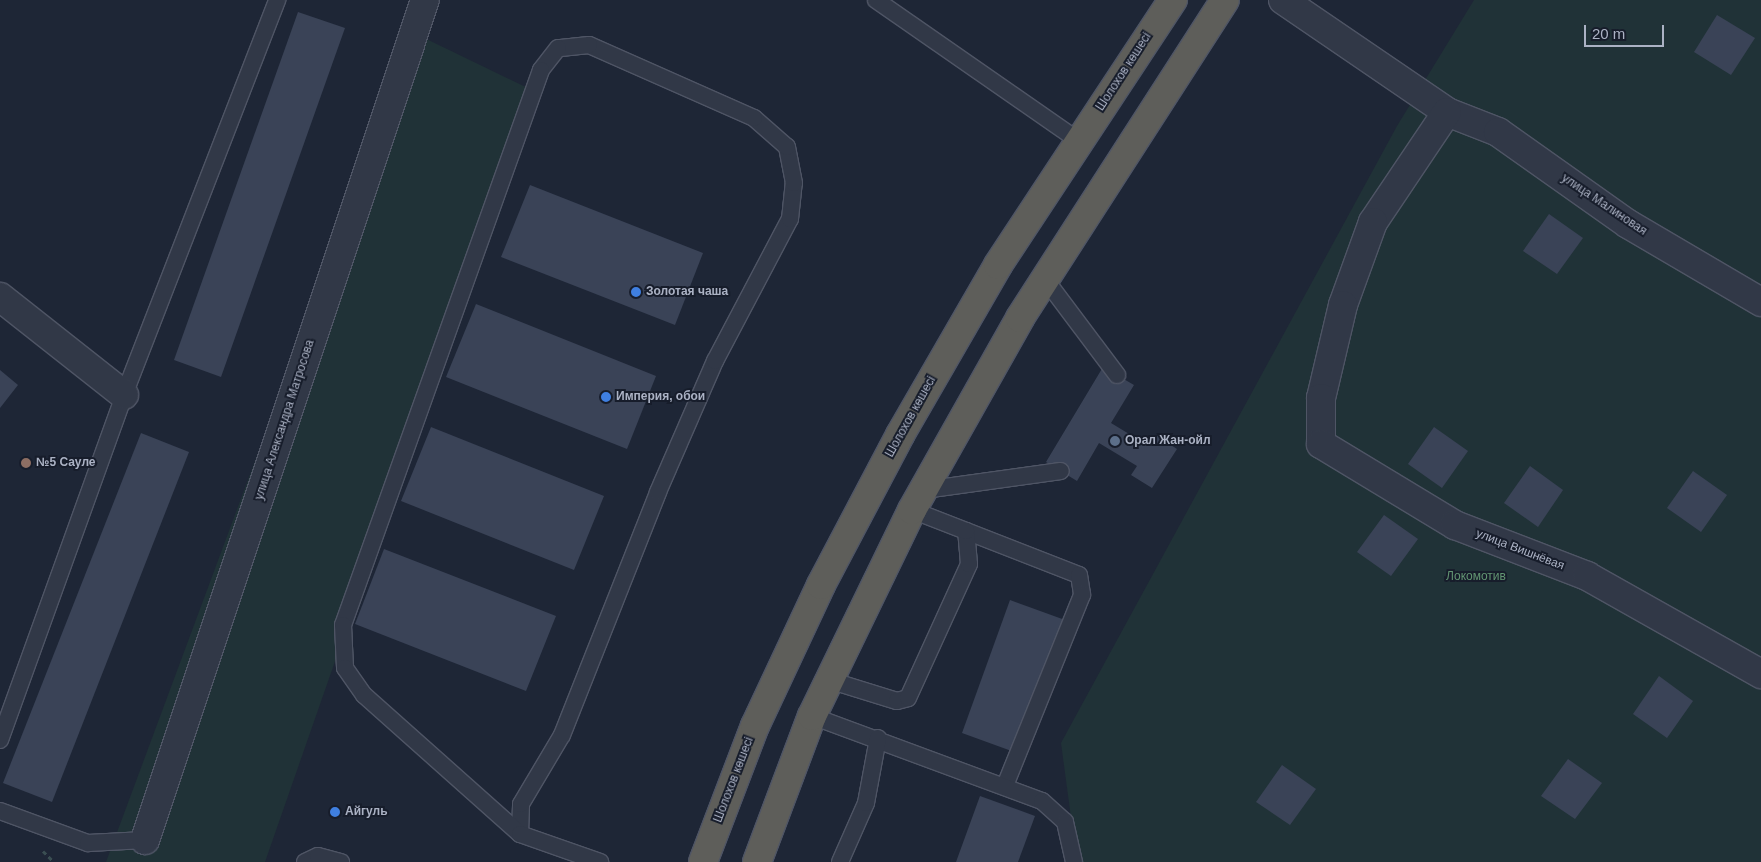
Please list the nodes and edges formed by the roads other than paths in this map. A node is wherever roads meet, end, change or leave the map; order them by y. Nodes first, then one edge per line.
1 (277, 0) edge
2 (425, 0) edge
3 (876, 0) edge
4 (1173, 0) edge
5 (1225, 0) edge
6 (1284, 0) edge
7 (1447, 112) junction
8 (1079, 141) junction
9 (1044, 279) junction
10 (0, 298) edge
11 (1761, 302) edge
12 (1117, 375) dead end
13 (124, 394) junction
14 (1061, 471) dead end
15 (918, 500) junction
16 (966, 531) junction
17 (1761, 674) edge
18 (829, 680) junction
19 (812, 716) junction
20 (878, 738) junction
21 (0, 740) edge
22 (1005, 786) junction
23 (0, 811) edge
24 (520, 834) junction
25 (144, 840) joint
26 (305, 862) edge
27 (341, 862) edge
28 (600, 862) edge
29 (703, 862) edge
30 (757, 862) edge
31 (840, 862) edge
32 (1074, 862) edge

1 - 13 lane
2 - 25 street, улица Александра Матросова
3 - 8 lane
4 - 8 highway, Шолохов көшесі
5 - 9 highway
6 - 7 street, улица Малиновая
7 - 11 street, улица Малиновая
7 - 17 street, улица Вишнёвая
8 - 29 highway, Шолохов көшесі
9 - 12 lane
9 - 15 highway
10 - 13 street
13 - 21 lane
14 - 15 lane
15 - 16 lane
15 - 18 highway
16 - 18 lane
16 - 22 lane
18 - 19 highway
19 - 20 lane
19 - 30 highway
20 - 22 lane
20 - 31 lane
22 - 32 lane
23 - 25 lane
24 - 24 lane
24 - 28 lane
26 - 27 lane

